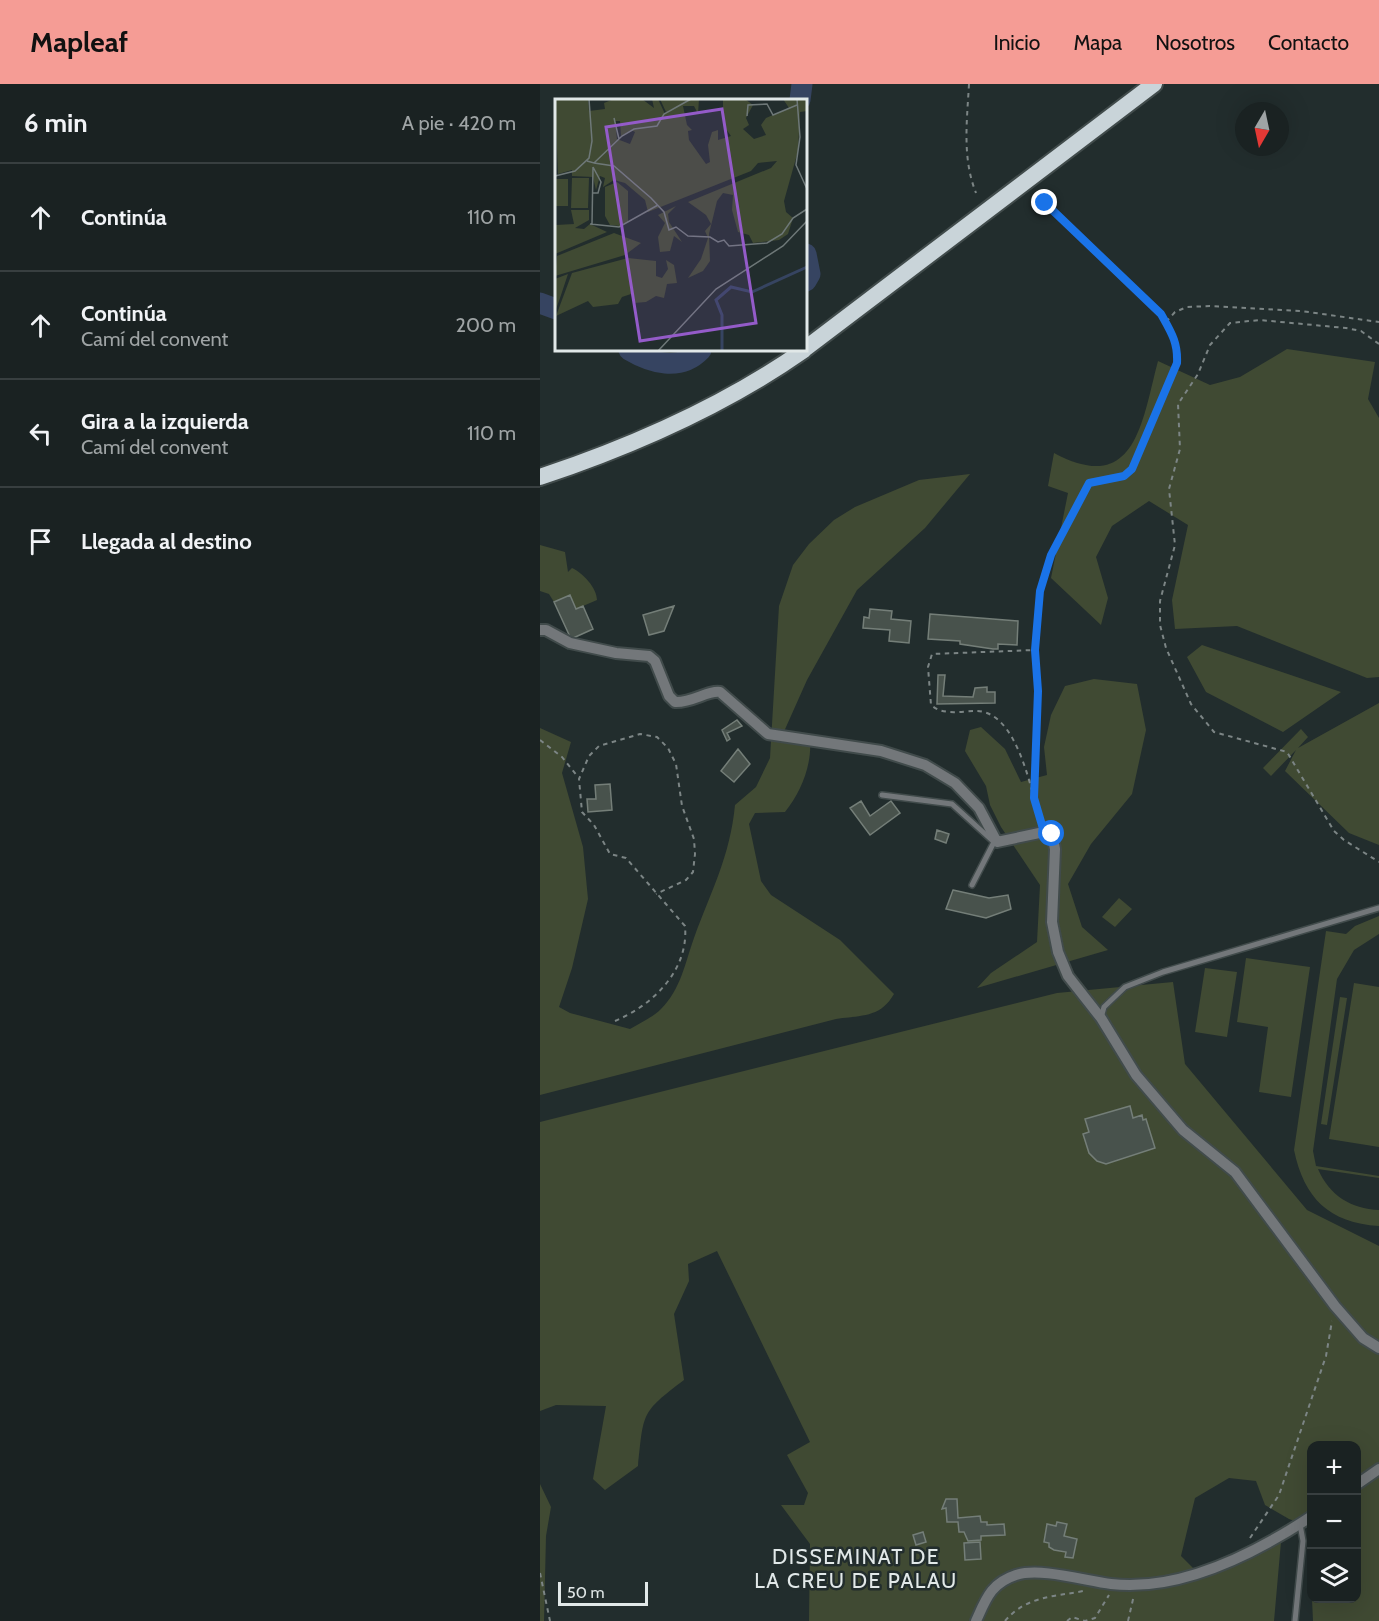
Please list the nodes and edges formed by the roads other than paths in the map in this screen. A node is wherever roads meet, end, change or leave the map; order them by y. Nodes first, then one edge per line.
1 (1154, 84) edge
2 (807, 347) edge
3 (802, 351) edge
4 (540, 477) edge
5 (540, 630) edge
6 (882, 795) dead end
7 (996, 842) junction
8 (972, 885) dead end
9 (1379, 908) edge
10 (1101, 1018) junction
11 (1379, 1348) edge
12 (1379, 1469) edge
13 (1361, 1482) edge
14 (1307, 1519) edge
15 (1300, 1524) junction
16 (976, 1621) edge
17 (1295, 1621) edge

1 - 2 highway
3 - 4 highway
5 - 7 street
6 - 7 lane
7 - 8 lane
7 - 10 street
9 - 10 lane
10 - 11 street
12 - 13 street
14 - 15 street
15 - 16 street
15 - 17 lane

